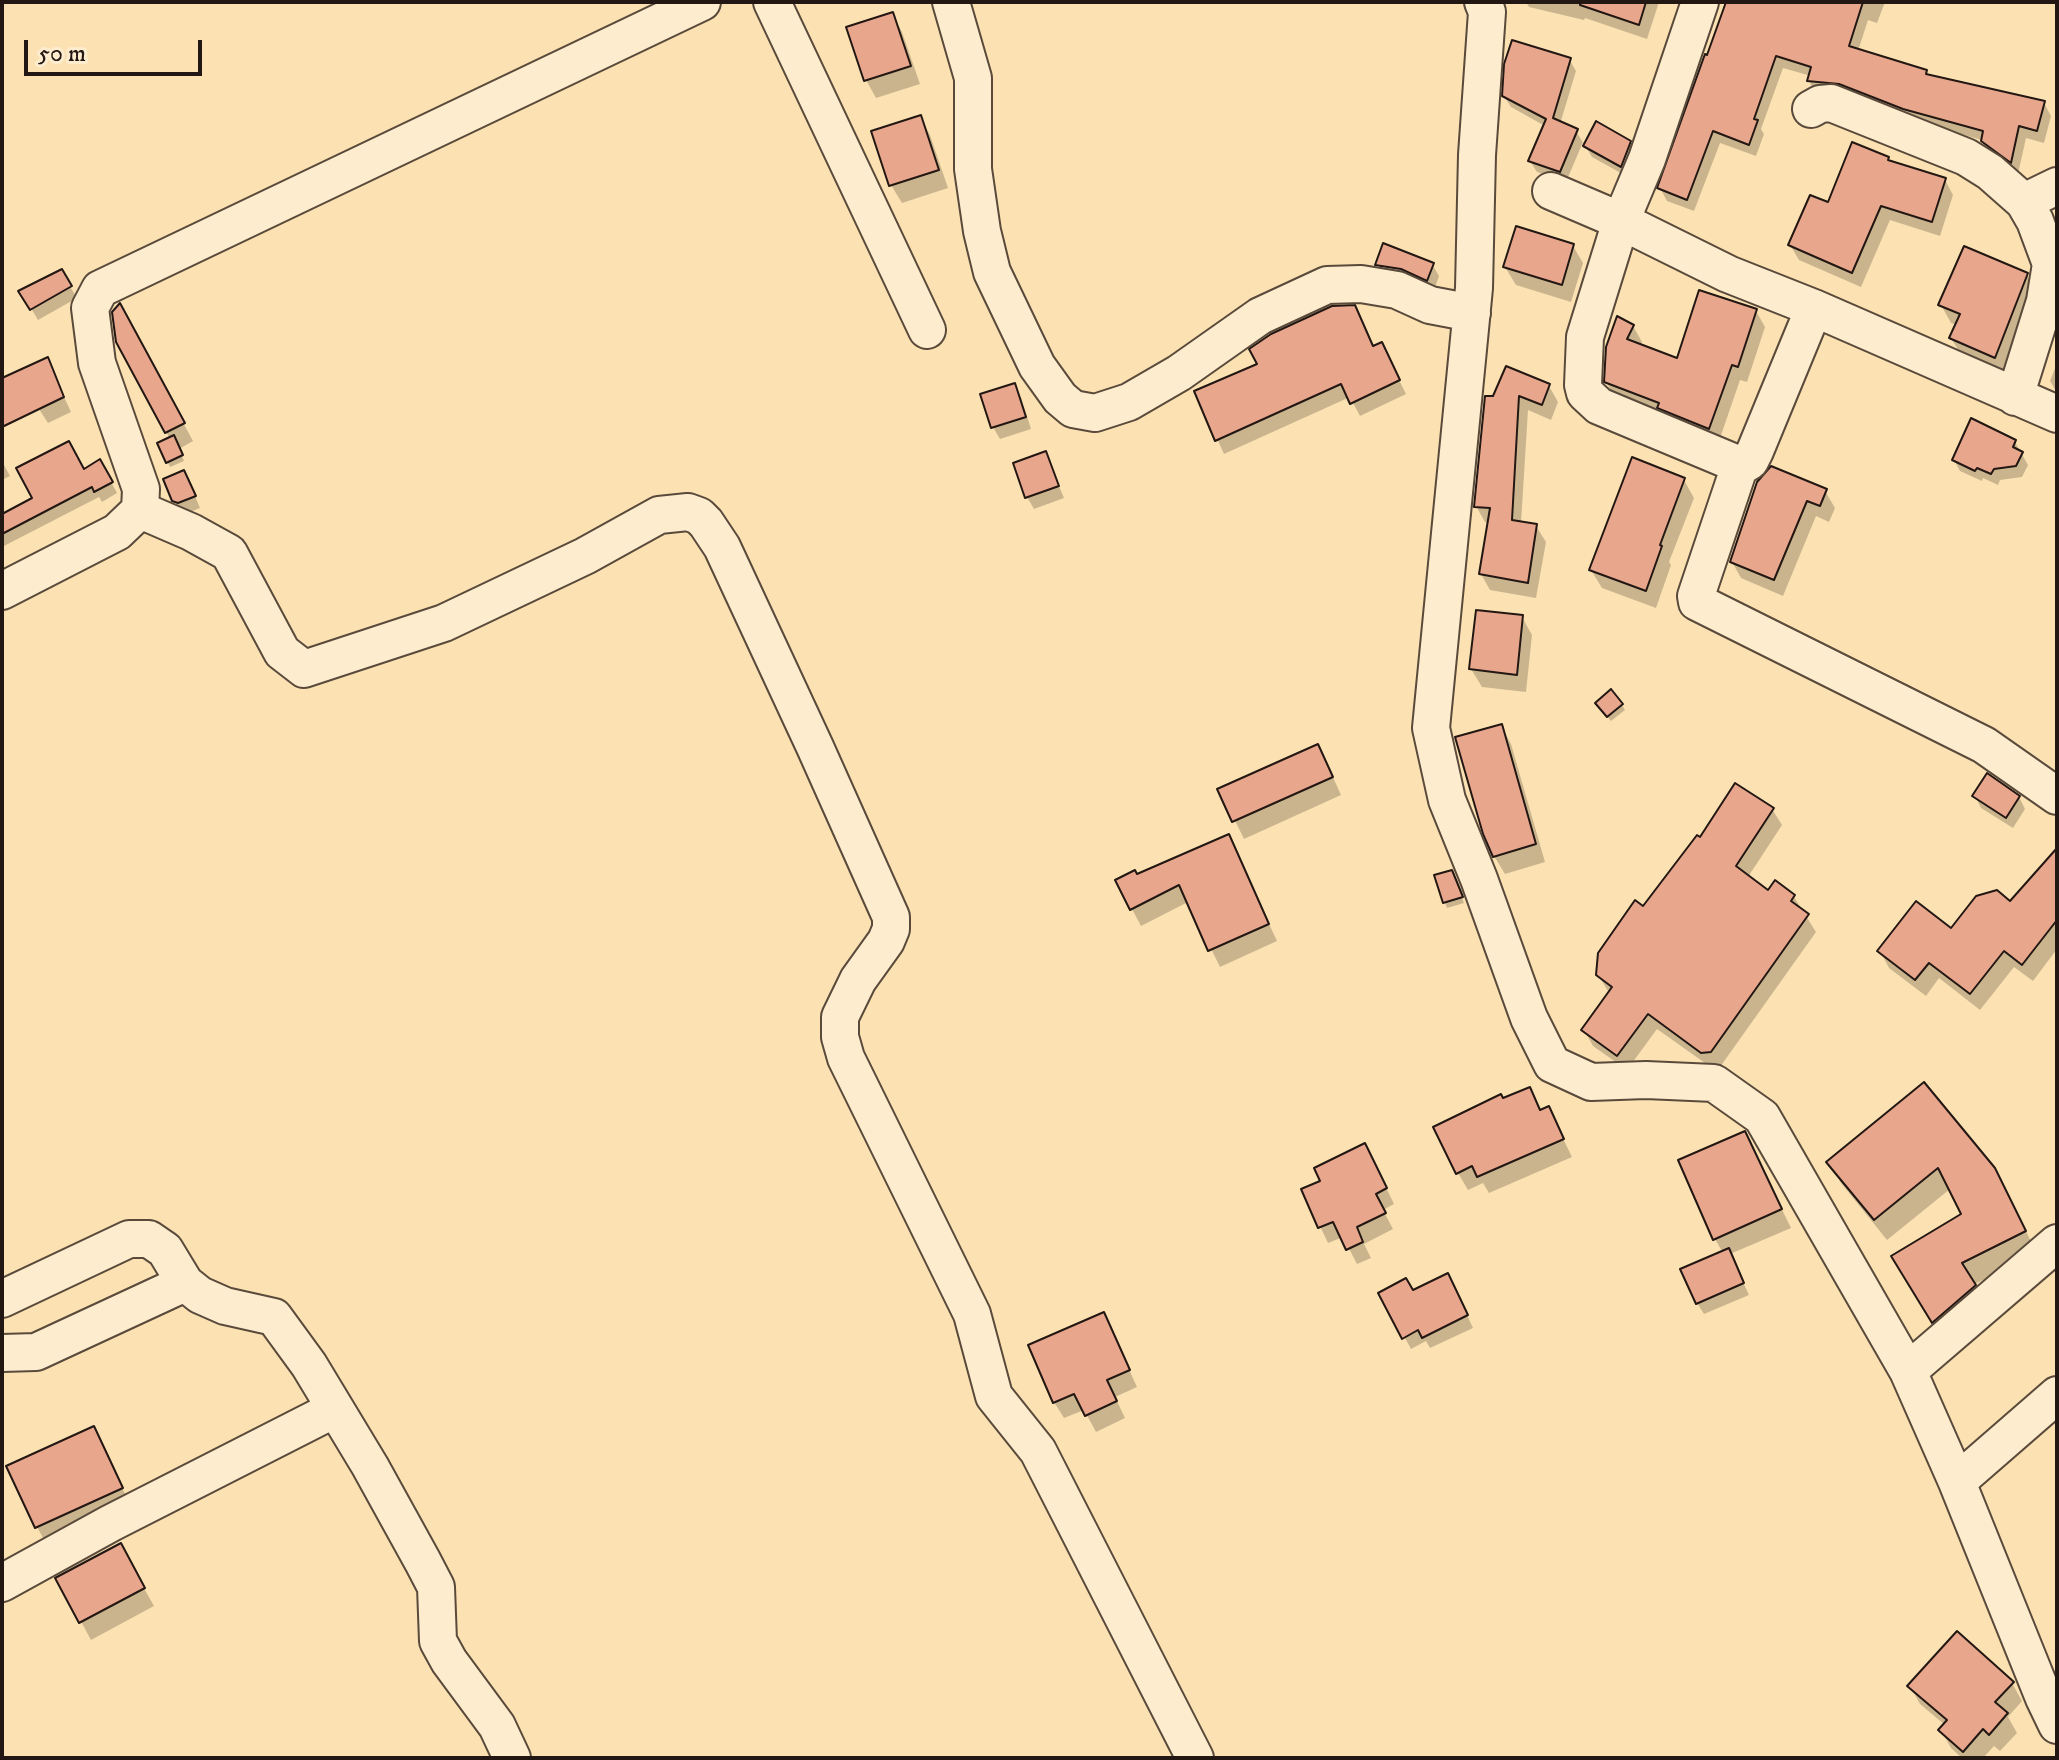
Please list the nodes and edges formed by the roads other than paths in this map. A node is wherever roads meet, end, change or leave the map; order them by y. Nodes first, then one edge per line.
1 (702, 2) edge
2 (772, 2) edge
3 (951, 2) edge
4 (1483, 2) edge
5 (1700, 2) edge
6 (1811, 109) dead end
7 (2057, 186) edge
8 (1551, 191) dead end
9 (2024, 202) junction
10 (1621, 221) junction
11 (1814, 308) junction
12 (1472, 313) junction
13 (927, 330) dead end
14 (2015, 397) junction
15 (2057, 414) edge
16 (1740, 465) junction
17 (140, 510) junction
18 (2, 591) edge
19 (2057, 796) edge
20 (2057, 1243) edge
21 (185, 1283) junction
22 (2, 1299) edge
23 (2, 1353) edge
24 (1908, 1371) junction
25 (2057, 1395) edge
26 (335, 1409) junction
27 (1957, 1482) junction
28 (2, 1583) edge
29 (2053, 1704) edge
30 (512, 1758) edge
31 (1195, 1758) edge

1 - 17 street
2 - 13 street
3 - 12 street
4 - 12 street
5 - 10 street
6 - 9 street
7 - 9 street
8 - 10 street
9 - 14 street
10 - 11 street
10 - 16 street
11 - 14 street
11 - 16 street
12 - 24 street
14 - 15 street
16 - 19 street
17 - 18 street
17 - 31 street
20 - 24 street
21 - 22 street
21 - 23 street
21 - 26 street
24 - 27 street
25 - 27 street
26 - 28 street
26 - 30 street
27 - 29 street

